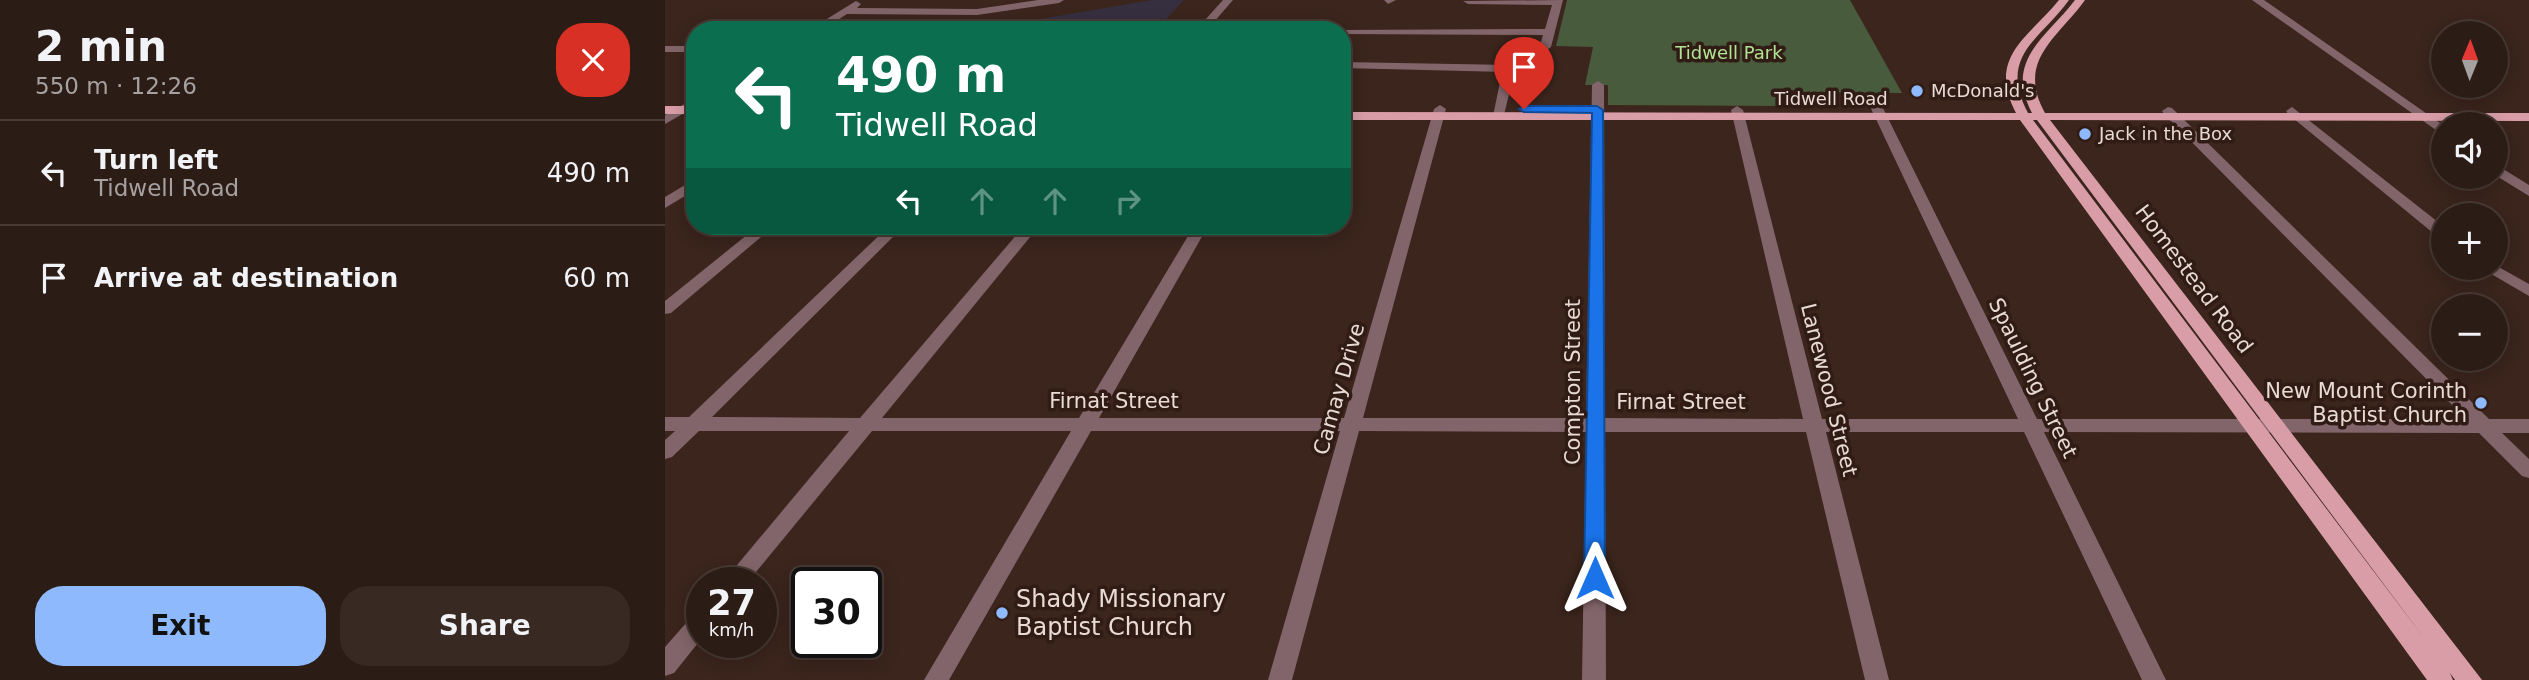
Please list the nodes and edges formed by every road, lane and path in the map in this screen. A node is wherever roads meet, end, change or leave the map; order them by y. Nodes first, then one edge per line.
1 (863, 0) edge
2 (1059, 0) edge
3 (1227, 0) edge
4 (2064, 0) edge
5 (2080, 0) edge
6 (2257, 0) edge
7 (1468, 1) edge
8 (1558, 1) edge
9 (847, 11) junction
10 (830, 21) edge
11 (1209, 21) edge
12 (2041, 25) junction
13 (2056, 28) junction
14 (1351, 31) edge
15 (1551, 32) junction
16 (665, 49) edge
17 (686, 49) edge
18 (1351, 65) edge
19 (1513, 69) junction
20 (1598, 85) dead end
21 (1871, 96) dead end
22 (1351, 109) edge
23 (2529, 111) edge
24 (1499, 112) junction
25 (1439, 113) junction
26 (1597, 113) junction
27 (1738, 113) junction
28 (1879, 113) junction
29 (2031, 114) junction
30 (2171, 114) junction
31 (2296, 114) junction
32 (2420, 114) junction
33 (1351, 116) edge
34 (2529, 117) edge
35 (2431, 122) edge
36 (2066, 173) junction
37 (2083, 173) junction
38 (2508, 177) edge
39 (686, 189) edge
40 (2529, 192) edge
41 (665, 204) edge
42 (2431, 224) edge
43 (756, 235) edge
44 (888, 235) edge
45 (1024, 235) edge
46 (1196, 235) edge
47 (2128, 245) junction
48 (2508, 279) edge
49 (2529, 291) edge
50 (665, 309) edge
51 (665, 424) edge
52 (694, 424) junction
53 (866, 424) junction
54 (1085, 424) junction
55 (1815, 424) junction
56 (1353, 425) junction
57 (1596, 425) junction
58 (2031, 425) junction
59 (2263, 426) junction
60 (2529, 426) edge
61 (2485, 427) junction
62 (665, 452) edge
63 (2529, 471) edge
64 (746, 567) edge
65 (2378, 595) junction
66 (2404, 595) junction
67 (686, 640) edge
68 (665, 665) edge
69 (936, 680) edge
70 (1280, 680) edge
71 (1594, 680) edge
72 (1877, 680) edge
73 (2154, 680) edge
74 (2441, 680) edge
75 (2470, 680) edge

1 - 9 street
2 - 9 street
3 - 11 street
4 - 12 main road, Homestead Road
5 - 13 main road, Homestead Road
6 - 32 street
7 - 8 street
8 - 15 street
9 - 10 street
12 - 13 main road
12 - 29 main road, Homestead Road
13 - 29 main road, Homestead Road
14 - 15 street
15 - 19 street
16 - 17 street
18 - 19 street
19 - 24 street
20 - 26 street, Compton Street
21 - 28 street, Spaulding Street
22 - 25 main road, Tidwell Road
23 - 32 main road, Tidwell Road
24 - 25 main road, Tidwell Road
24 - 26 main road, Tidwell Road
25 - 33 main road, Tidwell Road
25 - 56 street, Camay Drive
26 - 27 main road, Tidwell Road
26 - 57 street, Compton Street
27 - 28 main road, Tidwell Road
27 - 55 street, Lanewood Street
28 - 29 main road, Tidwell Road
28 - 58 street, Spaulding Street
29 - 30 main road, Tidwell Road
29 - 36 main road, Homestead Road
29 - 37 main road, Homestead Road
30 - 31 main road, Tidwell Road
30 - 61 street
31 - 32 main road, Tidwell Road
31 - 42 street
32 - 34 main road, Tidwell Road
32 - 35 street
36 - 37 main road
36 - 47 main road, Homestead Road
37 - 47 main road, Homestead Road
38 - 40 street
39 - 41 street
43 - 50 street
44 - 52 street
45 - 53 street
46 - 54 street
47 - 59 main road, Homestead Road
48 - 49 street
51 - 52 street, Firnat Street
52 - 53 street, Firnat Street
52 - 62 street
53 - 54 street, Firnat Street
53 - 64 street
54 - 56 street, Firnat Street
54 - 69 street
55 - 57 street, Firnat Street
55 - 58 street, Firnat Street
55 - 72 street, Lanewood Street
56 - 57 street, Firnat Street
56 - 70 street, Camay Drive
57 - 71 street, Compton Street
58 - 59 street, Firnat Street
58 - 73 street, Spaulding Street
59 - 61 street, Firnat Street
59 - 65 main road, Homestead Road
59 - 66 main road, Homestead Road
60 - 61 street, Firnat Street
61 - 63 street
65 - 66 main road
65 - 74 main road, Homestead Road
66 - 75 main road, Homestead Road
67 - 68 street

